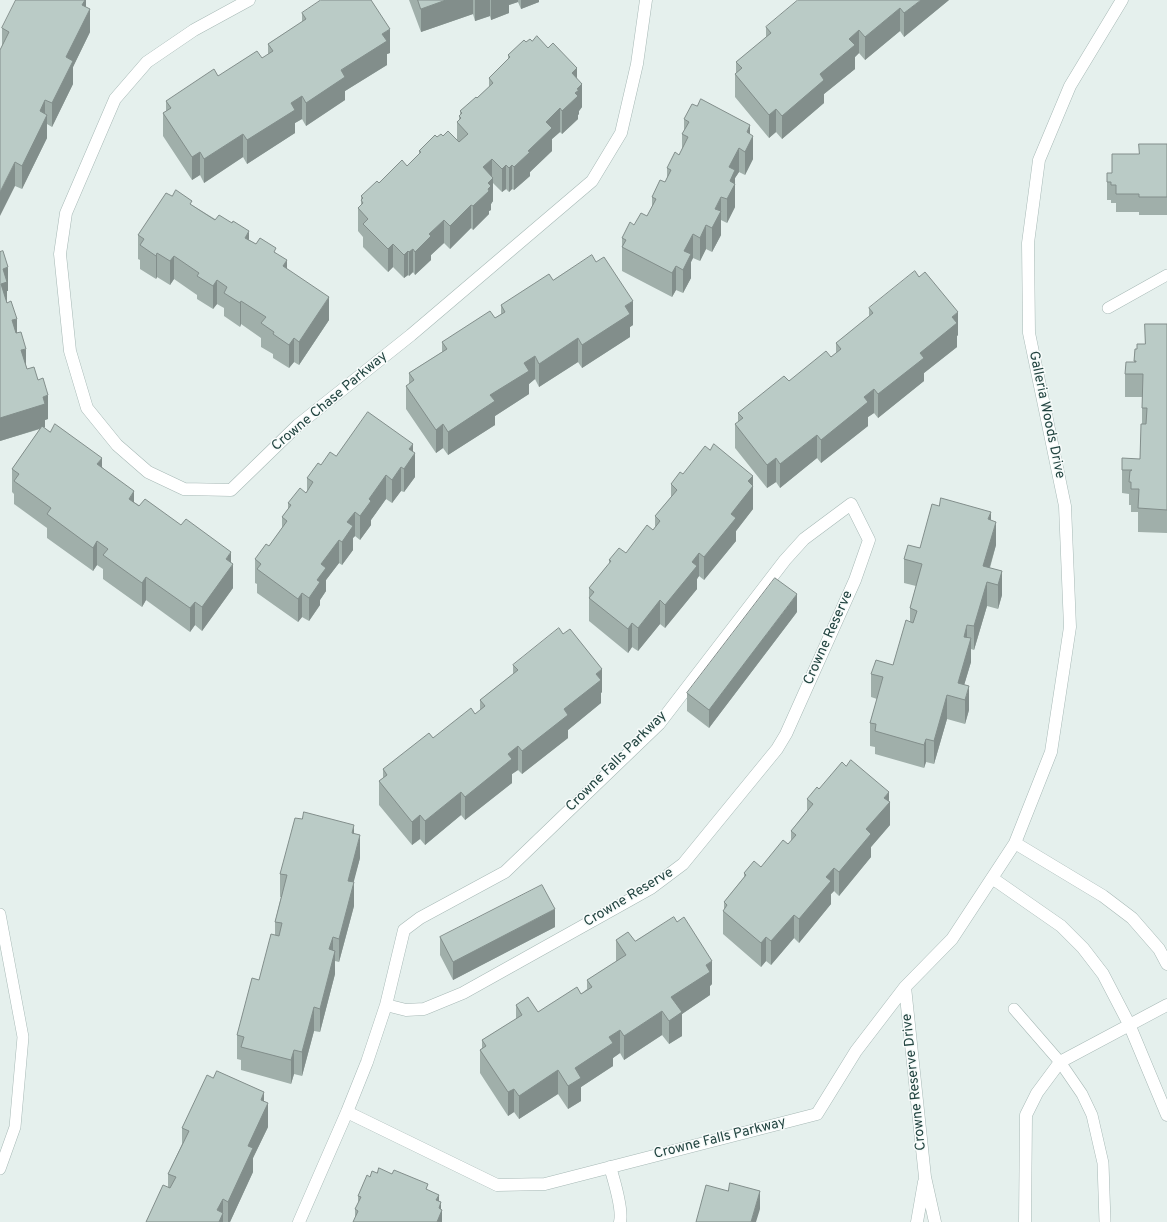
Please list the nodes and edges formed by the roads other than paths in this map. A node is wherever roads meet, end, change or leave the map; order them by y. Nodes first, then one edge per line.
1 (249, 0) edge
2 (646, 0) edge
3 (1122, 0) edge
4 (1167, 275) edge
5 (1108, 308) dead end
6 (851, 504) joint
7 (1015, 843) junction
8 (992, 878) junction
9 (0, 914) edge
10 (1167, 964) edge
11 (905, 988) junction
12 (386, 1005) junction
13 (1167, 1005) edge
14 (1014, 1009) dead end
15 (1128, 1024) junction
16 (1060, 1062) junction
17 (347, 1112) junction
18 (1167, 1115) edge
19 (610, 1167) junction
20 (0, 1170) edge
21 (925, 1177) junction
22 (299, 1222) edge
23 (620, 1222) edge
24 (917, 1222) edge
25 (935, 1222) edge
26 (1025, 1222) edge
27 (1105, 1222) edge

1 - 2 street, Crowne Chase Parkway
3 - 7 street, Galleria Woods Drive
4 - 5 lane
6 - 12 street, Crowne Falls Parkway
6 - 12 street, Crowne Reserve
7 - 8 street, Galleria Woods Drive
7 - 10 street
8 - 11 street, Crowne Falls Parkway
8 - 15 street
9 - 20 lane
11 - 19 street, Crowne Falls Parkway
11 - 21 street, Crowne Reserve Drive
12 - 17 street
13 - 15 street
14 - 16 lane
15 - 16 street
15 - 18 street
16 - 26 street
16 - 27 lane
17 - 19 street, Crowne Falls Parkway
17 - 22 street
19 - 23 street
21 - 24 street, Crowne Reserve Drive
21 - 25 street, Crowne Reserve Drive

